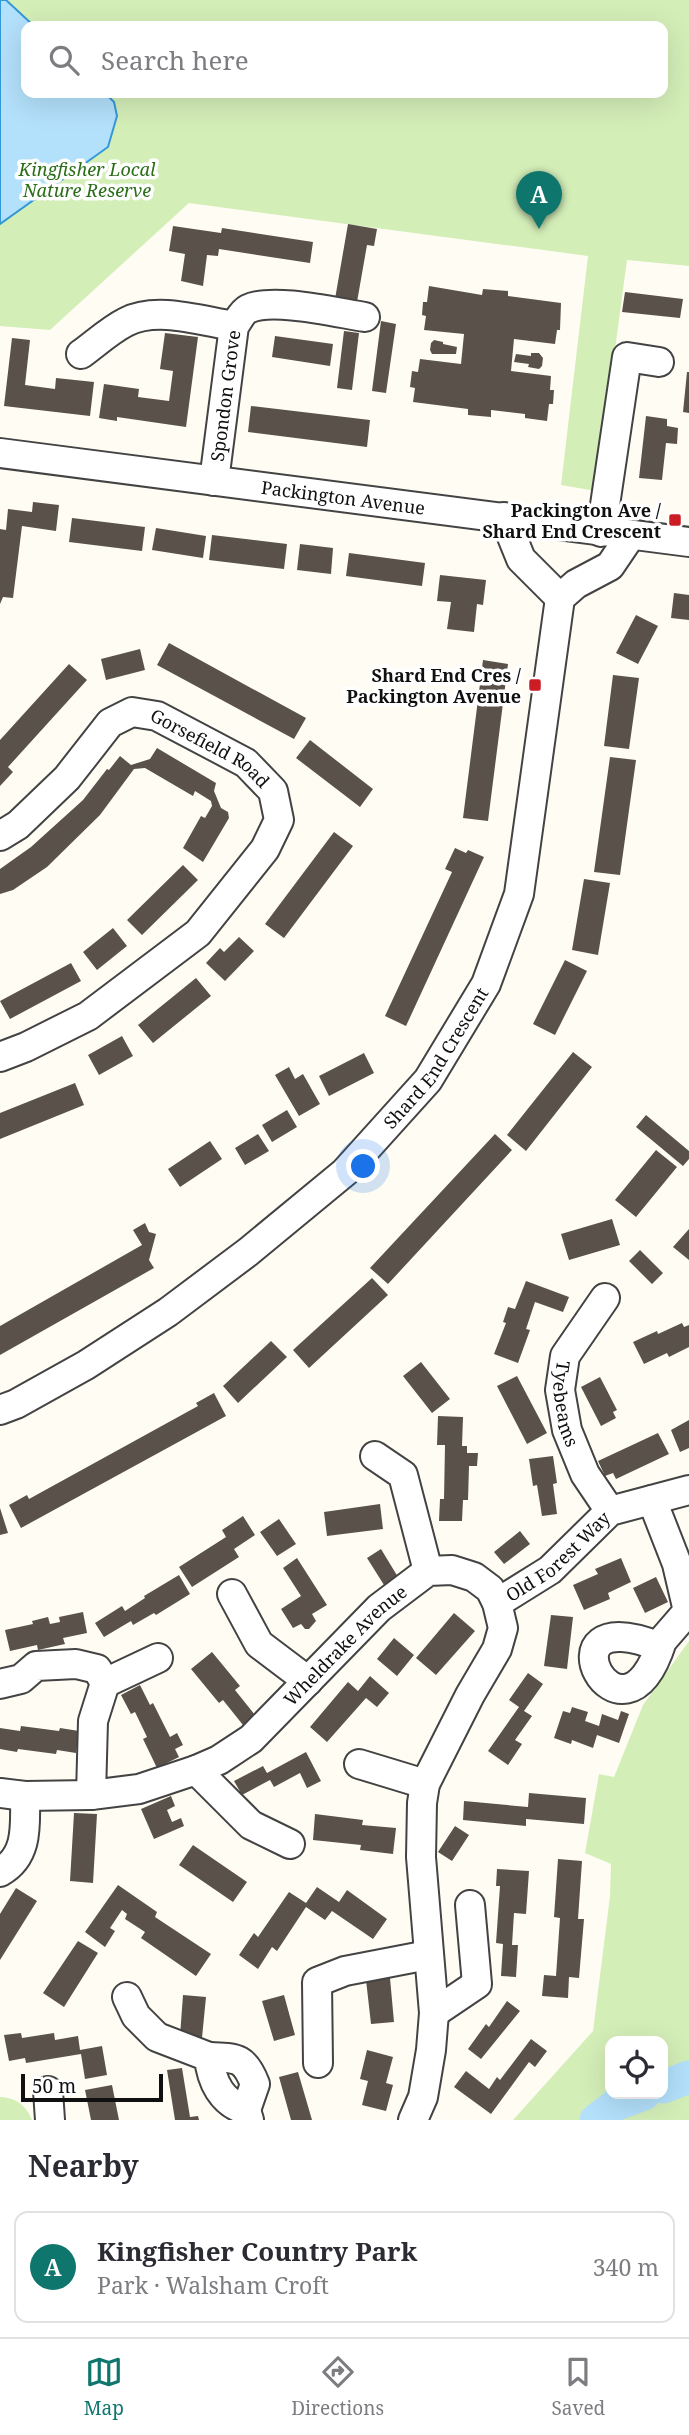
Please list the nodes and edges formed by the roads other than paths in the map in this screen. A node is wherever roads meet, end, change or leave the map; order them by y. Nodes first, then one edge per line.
1 (365, 317) dead end
2 (234, 326) junction
3 (81, 354) dead end
4 (659, 362) dead end
5 (0, 453) edge
6 (214, 481) junction
7 (504, 517) junction
8 (601, 532) junction
9 (631, 535) junction
10 (689, 542) edge
11 (560, 598) junction
12 (0, 836) edge
13 (0, 1057) edge
14 (605, 1298) dead end
15 (0, 1410) edge
16 (375, 1456) dead end
17 (689, 1490) edge
18 (653, 1500) junction
19 (610, 1511) junction
20 (428, 1571) junction
21 (232, 1594) dead end
22 (497, 1603) junction
23 (660, 1647) dead end
24 (158, 1658) dead end
25 (308, 1681) junction
26 (105, 1683) junction
27 (0, 1684) edge
28 (359, 1764) dead end
29 (196, 1770) junction
30 (425, 1784) junction
31 (13, 1794) edge
32 (91, 1795) junction
33 (290, 1844) dead end
34 (0, 1872) edge
35 (470, 1905) dead end
36 (428, 1955) junction
37 (127, 1997) dead end
38 (434, 2013) junction
39 (318, 2063) dead end
40 (48, 2091) dead end
41 (248, 2115) edge
42 (51, 2120) edge
43 (413, 2120) edge

1 - 2 street, Spondon Grove
2 - 3 street
2 - 6 street, Spondon Grove
4 - 8 street
5 - 6 street, Packington Avenue
6 - 7 street, Packington Avenue
7 - 8 street, Packington Avenue
7 - 11 street
8 - 9 street, Packington Avenue
9 - 10 street, Packington Avenue
9 - 11 street
11 - 15 street, Shard End Crescent
12 - 13 street, Gorsefield Road
14 - 19 street, Tyebeams
16 - 20 street
17 - 18 street, Old Forest Way
18 - 19 street, Old Forest Way
18 - 23 street
19 - 22 street, Old Forest Way
20 - 22 street
20 - 25 street, Wheldrake Avenue
21 - 25 street
22 - 30 street, Old Forest Way
24 - 26 street
25 - 29 street, Wheldrake Avenue
26 - 27 street
26 - 32 street
28 - 30 street
29 - 32 street, Wheldrake Avenue
29 - 33 street
30 - 36 street, Old Forest Way
31 - 32 street, Wheldrake Avenue
31 - 34 street
35 - 38 street
36 - 38 street, Old Forest Way
36 - 39 street
37 - 41 street
38 - 43 street, Old Forest Way
40 - 42 street

